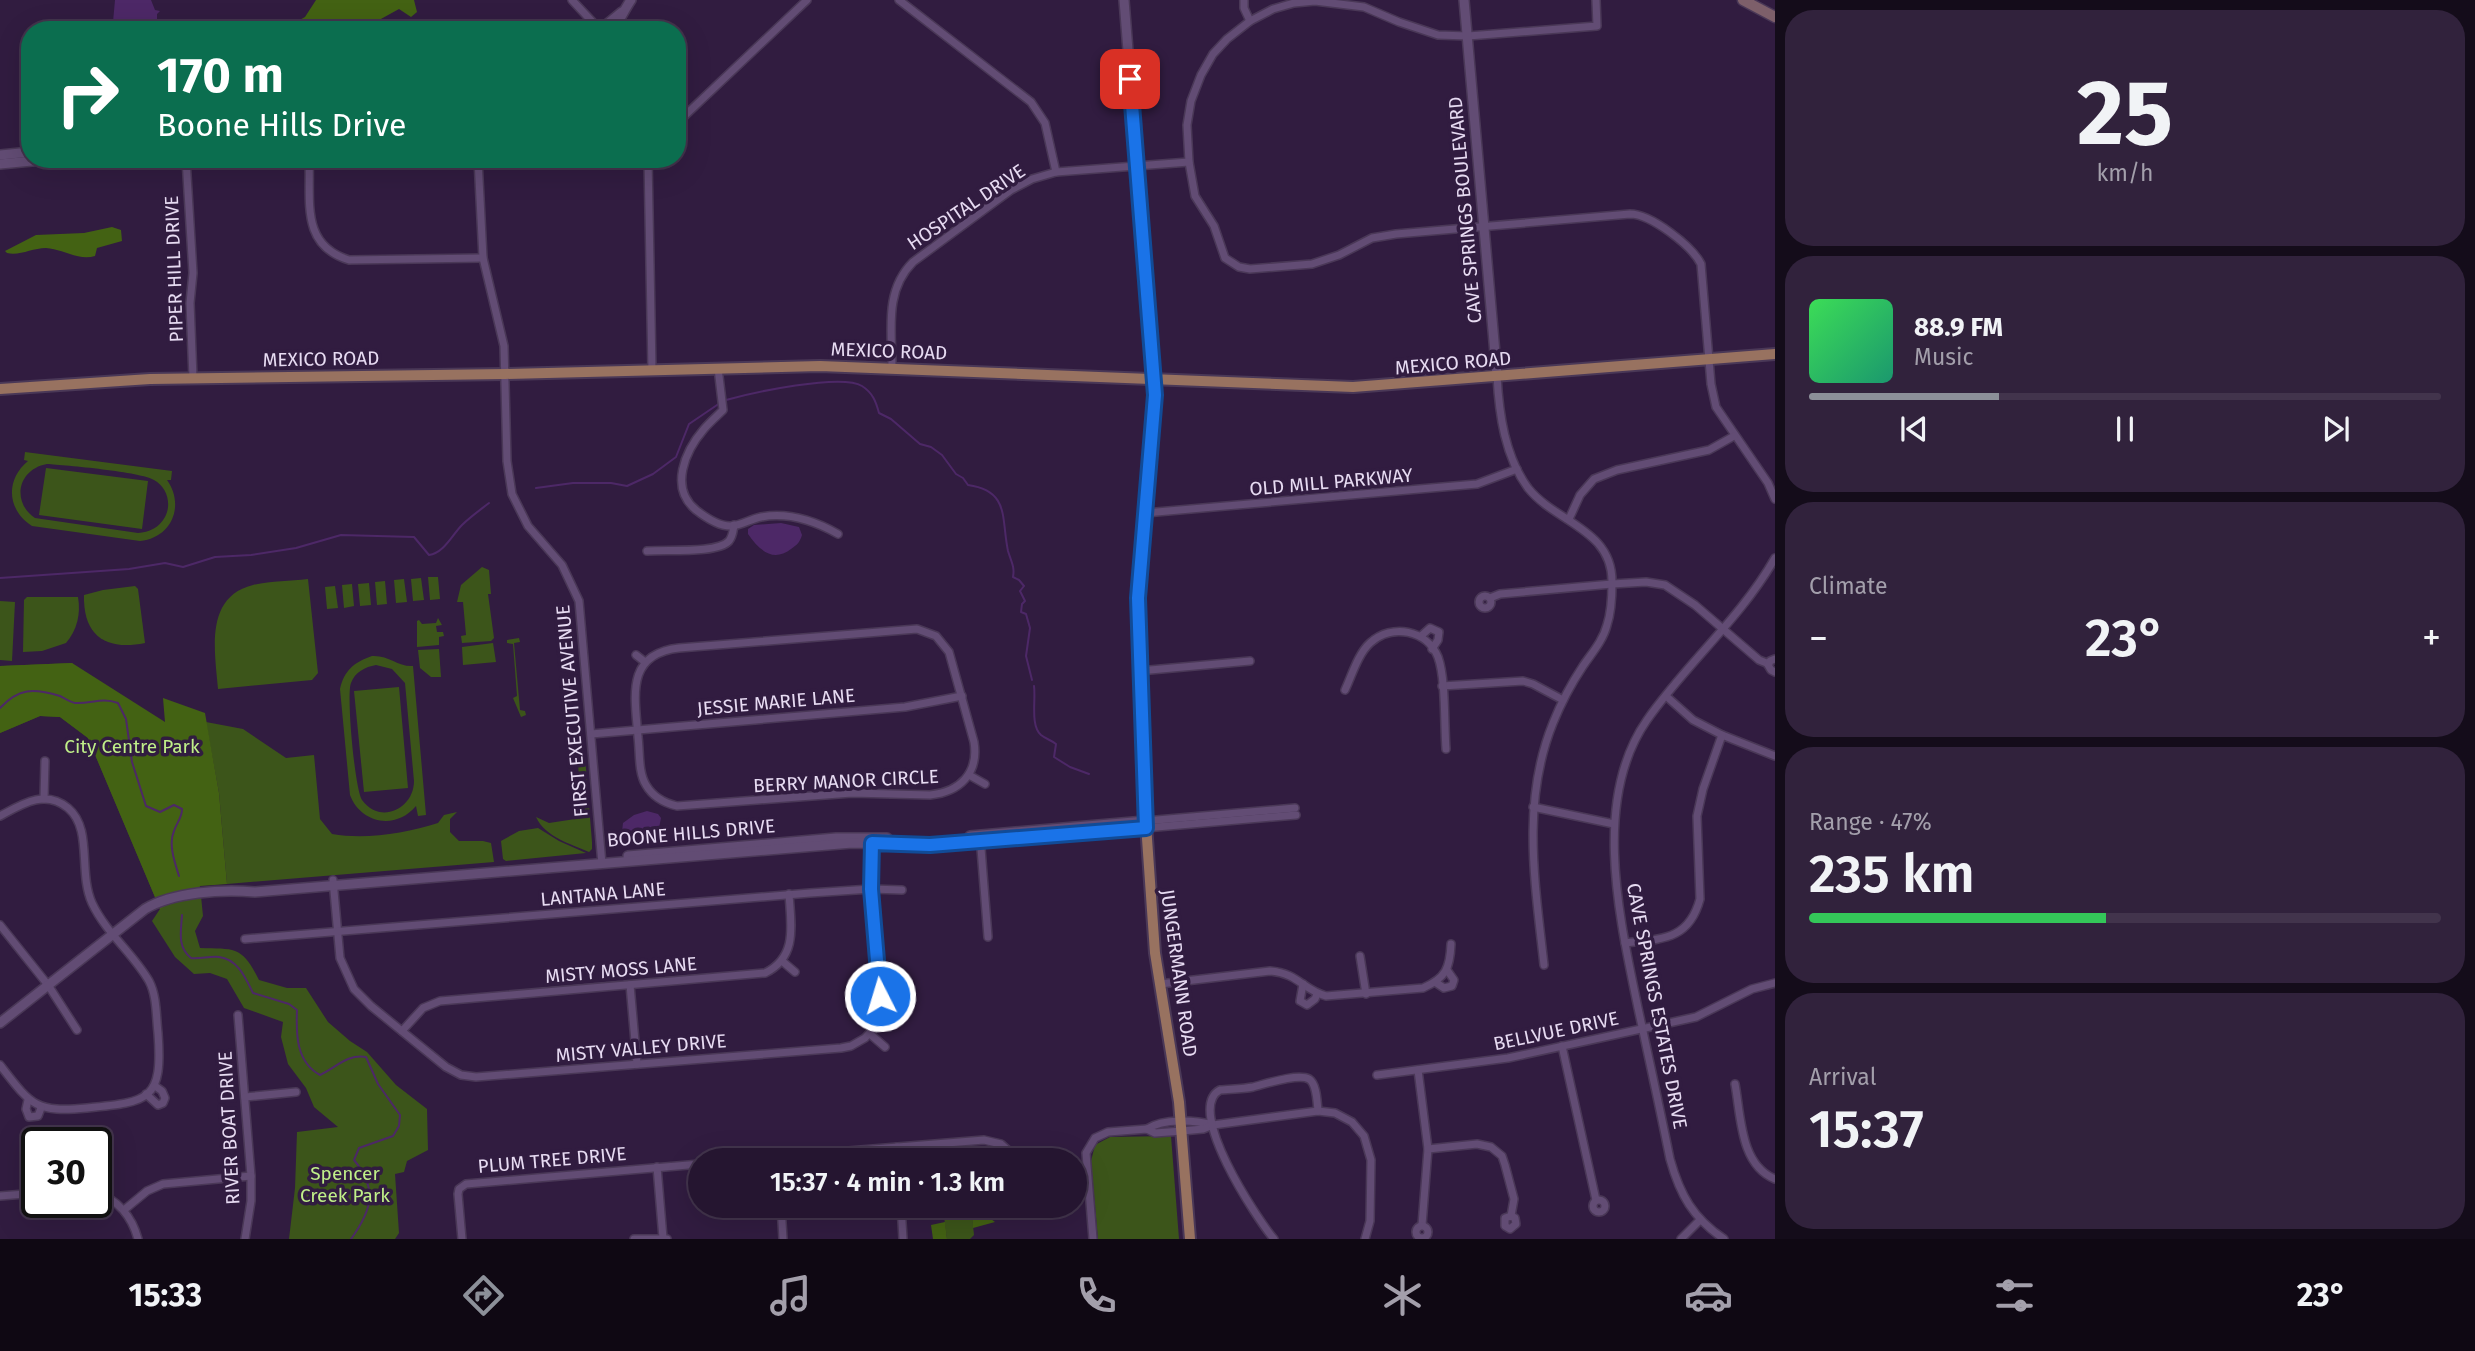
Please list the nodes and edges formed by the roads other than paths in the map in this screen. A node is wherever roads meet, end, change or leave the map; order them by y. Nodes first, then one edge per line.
1 (572, 0) edge
2 (631, 0) edge
3 (899, 0) edge
4 (1124, 0) edge
5 (1244, 0) edge
6 (1464, 0) edge
7 (1596, 0) edge
8 (1743, 0) edge
9 (804, 1) edge
10 (622, 12) junction
11 (1775, 17) edge
12 (592, 21) edge
13 (611, 21) edge
14 (619, 21) edge
15 (1250, 21) junction
16 (1468, 36) junction
17 (686, 114) edge
18 (21, 153) edge
19 (0, 155) edge
20 (21, 162) edge
21 (1189, 162) junction
22 (0, 164) edge
23 (1137, 166) junction
24 (187, 168) edge
25 (310, 168) edge
26 (478, 168) edge
27 (648, 168) edge
28 (1056, 172) junction
29 (1483, 226) junction
30 (483, 258) junction
31 (1775, 354) edge
32 (1710, 358) junction
33 (718, 368) junction
34 (892, 368) junction
35 (652, 371) junction
36 (505, 374) junction
37 (1497, 376) junction
38 (193, 378) junction
39 (1154, 380) junction
40 (0, 389) edge
41 (1734, 436) junction
42 (1517, 469) junction
43 (1775, 499) edge
44 (1145, 513) junction
45 (1569, 519) junction
46 (734, 525) junction
47 (838, 534) dead end
48 (647, 551) dead end
49 (1775, 558) edge
50 (1612, 584) junction
51 (1490, 598) dead end
52 (943, 628) dead end
53 (1721, 628) junction
54 (936, 636) junction
55 (1421, 636) junction
56 (1432, 649) junction
57 (636, 655) dead end
58 (1250, 661) dead end
59 (645, 662) junction
60 (1772, 662) edge
61 (1139, 670) junction
62 (1775, 672) edge
63 (1442, 686) junction
64 (1345, 690) dead end
65 (962, 696) junction
66 (1667, 696) junction
67 (1563, 699) junction
68 (638, 730) junction
69 (591, 734) junction
70 (1722, 735) junction
71 (1446, 749) dead end
72 (1775, 756) edge
73 (45, 761) dead end
74 (970, 775) junction
75 (985, 784) dead end
76 (44, 799) junction
77 (1533, 807) junction
78 (1295, 811) dead end
79 (0, 817) edge
80 (1614, 824) junction
81 (1145, 825) junction
82 (980, 838) junction
83 (872, 840) junction
84 (601, 861) junction
85 (333, 883) junction
86 (871, 889) junction
87 (902, 890) dead end
88 (789, 894) junction
89 (0, 925) edge
90 (337, 931) junction
91 (112, 934) junction
92 (988, 937) dead end
93 (245, 939) dead end
94 (1625, 943) junction
95 (1451, 944) dead end
96 (1360, 956) dead end
97 (782, 961) junction
98 (1544, 965) dead end
99 (1447, 970) junction
100 (794, 972) dead end
101 (1435, 982) junction
102 (1775, 983) edge
103 (1160, 984) junction
104 (1303, 984) junction
105 (48, 985) junction
106 (630, 985) junction
107 (1317, 994) junction
108 (1366, 994) junction
109 (238, 1015) dead end
110 (0, 1023) edge
111 (1643, 1028) junction
112 (77, 1030) dead end
113 (402, 1031) junction
114 (870, 1034) junction
115 (1562, 1046) junction
116 (885, 1047) dead end
117 (637, 1064) junction
118 (0, 1065) edge
119 (1418, 1070) junction
120 (1377, 1075) dead end
121 (1735, 1084) dead end
122 (155, 1086) junction
123 (296, 1092) dead end
124 (146, 1094) junction
125 (245, 1097) junction
126 (29, 1100) junction
127 (41, 1108) junction
128 (1318, 1111) junction
129 (1213, 1125) junction
130 (1181, 1127) junction
131 (897, 1147) joint
132 (886, 1148) edge
133 (1007, 1148) edge
134 (1428, 1149) junction
135 (1087, 1151) edge
136 (688, 1165) edge
137 (657, 1167) junction
138 (1087, 1175) edge
139 (251, 1176) junction
140 (1775, 1179) edge
141 (21, 1194) edge
142 (0, 1196) edge
143 (112, 1200) edge
144 (1597, 1200) dead end
145 (124, 1210) junction
146 (1511, 1216) dead end
147 (782, 1218) edge
148 (902, 1218) edge
149 (1700, 1220) junction
150 (1422, 1225) dead end
151 (138, 1239) edge
152 (245, 1239) edge
153 (462, 1239) edge
154 (634, 1239) edge
155 (666, 1239) edge
156 (783, 1239) edge
157 (903, 1239) edge
158 (1093, 1239) edge
159 (1189, 1239) edge
160 (1274, 1239) edge
161 (1365, 1239) edge
162 (1681, 1239) edge
163 (1724, 1239) edge

1 - 12 street
2 - 10 street
3 - 28 street
4 - 23 street, JUNGERMANN ROAD
5 - 15 street
6 - 16 street, CAVE SPRINGS BOULEVARD
7 - 16 street
8 - 11 main road
9 - 17 street
10 - 13 street
10 - 14 street
15 - 16 street
15 - 21 street
16 - 29 street, CAVE SPRINGS BOULEVARD
18 - 19 street
20 - 22 street
21 - 23 street, HOSPITAL DRIVE
21 - 29 street
23 - 28 street, HOSPITAL DRIVE
23 - 39 street, JUNGERMANN ROAD
24 - 38 street, PIPER HILL DRIVE
25 - 30 street
26 - 30 street, FIRST EXECUTIVE AVENUE
27 - 35 street
28 - 34 street, HOSPITAL DRIVE
29 - 32 street
29 - 37 street, CAVE SPRINGS BOULEVARD
30 - 36 street, FIRST EXECUTIVE AVENUE
31 - 32 main road, MEXICO ROAD
32 - 37 main road, MEXICO ROAD
32 - 41 street
33 - 34 main road, MEXICO ROAD
33 - 35 main road, MEXICO ROAD
33 - 46 street
34 - 39 main road, MEXICO ROAD
35 - 36 main road, MEXICO ROAD
36 - 38 main road, MEXICO ROAD
36 - 69 street, FIRST EXECUTIVE AVENUE
37 - 39 main road, MEXICO ROAD
37 - 42 street, CAVE SPRINGS BOULEVARD
38 - 40 main road, MEXICO ROAD
39 - 44 main road, JUNGERMANN ROAD
41 - 43 street
41 - 45 street
42 - 44 street, OLD MILL PARKWAY
42 - 45 street, CAVE SPRINGS BOULEVARD
44 - 61 main road, JUNGERMANN ROAD
45 - 50 street, CAVE SPRINGS BOULEVARD
46 - 47 street
46 - 48 street
49 - 53 street, CAVE SPRINGS ESTATES DRIVE
50 - 51 street
50 - 53 street
50 - 67 street
52 - 54 street
53 - 60 street
53 - 66 street, CAVE SPRINGS ESTATES DRIVE
54 - 59 street
54 - 65 street
55 - 56 street
55 - 56 street
55 - 64 street
56 - 63 street
57 - 59 street
58 - 61 street
59 - 68 street, BERRY MANOR CIRCLE
60 - 62 street
61 - 81 main road, JUNGERMANN ROAD
63 - 67 street
63 - 71 street
65 - 68 street, JESSIE MARIE LANE
65 - 74 street
66 - 70 street
66 - 80 street, CAVE SPRINGS ESTATES DRIVE
67 - 77 street
68 - 69 street, JESSIE MARIE LANE
68 - 74 street, BERRY MANOR CIRCLE
69 - 84 street, FIRST EXECUTIVE AVENUE
70 - 72 street
70 - 94 street
73 - 76 street
74 - 75 street
76 - 79 street
76 - 91 street
77 - 80 street
77 - 98 street
78 - 81 street
80 - 94 street, CAVE SPRINGS ESTATES DRIVE
81 - 82 street, BOONE HILLS DRIVE
81 - 103 main road, JUNGERMANN ROAD
82 - 83 street, BOONE HILLS DRIVE
82 - 92 street
83 - 84 street, BOONE HILLS DRIVE
83 - 86 street
84 - 85 street, BOONE HILLS DRIVE
85 - 90 street, MISTY VALLEY DRIVE
85 - 91 street, BOONE HILLS DRIVE
86 - 87 street, LANTANA LANE
86 - 88 street, LANTANA LANE
86 - 114 street
88 - 90 street, LANTANA LANE
88 - 97 street
89 - 105 street
90 - 93 street, LANTANA LANE
90 - 113 street, MISTY VALLEY DRIVE
91 - 105 street, BOONE HILLS DRIVE
91 - 122 street
94 - 111 street, CAVE SPRINGS ESTATES DRIVE
95 - 99 street
96 - 108 street
97 - 100 street
97 - 106 street, MISTY MOSS LANE
99 - 101 street
99 - 101 street
101 - 108 street
102 - 111 street, BELLVUE DRIVE
103 - 104 street
103 - 130 main road, JUNGERMANN ROAD
104 - 107 street
104 - 107 street
105 - 110 street, BOONE HILLS DRIVE
105 - 112 street
106 - 113 street, MISTY MOSS LANE
106 - 117 street
107 - 108 street
109 - 125 street, RIVER BOAT DRIVE
111 - 115 street, BELLVUE DRIVE
111 - 149 street, CAVE SPRINGS ESTATES DRIVE
113 - 117 street, MISTY VALLEY DRIVE
114 - 116 street
114 - 117 street, MISTY VALLEY DRIVE
115 - 119 street, BELLVUE DRIVE
115 - 144 street
118 - 126 street
119 - 120 street, BELLVUE DRIVE
119 - 134 street
121 - 140 street
122 - 124 street
122 - 124 street
123 - 125 street
124 - 127 street
125 - 139 street, RIVER BOAT DRIVE
126 - 127 street
126 - 127 street
128 - 129 street
128 - 129 street
128 - 161 street
129 - 130 street
129 - 160 street
130 - 135 street
130 - 159 main road, JUNGERMANN ROAD
131 - 132 street
131 - 133 street
134 - 146 street
134 - 150 street
136 - 137 street, PLUM TREE DRIVE
137 - 153 street, PLUM TREE DRIVE
137 - 155 street
138 - 158 street
139 - 145 street
139 - 152 street, RIVER BOAT DRIVE
141 - 142 street
143 - 145 street
145 - 151 street
147 - 156 street
148 - 157 street
149 - 162 street
149 - 163 street, CAVE SPRINGS ESTATES DRIVE
154 - 155 street

